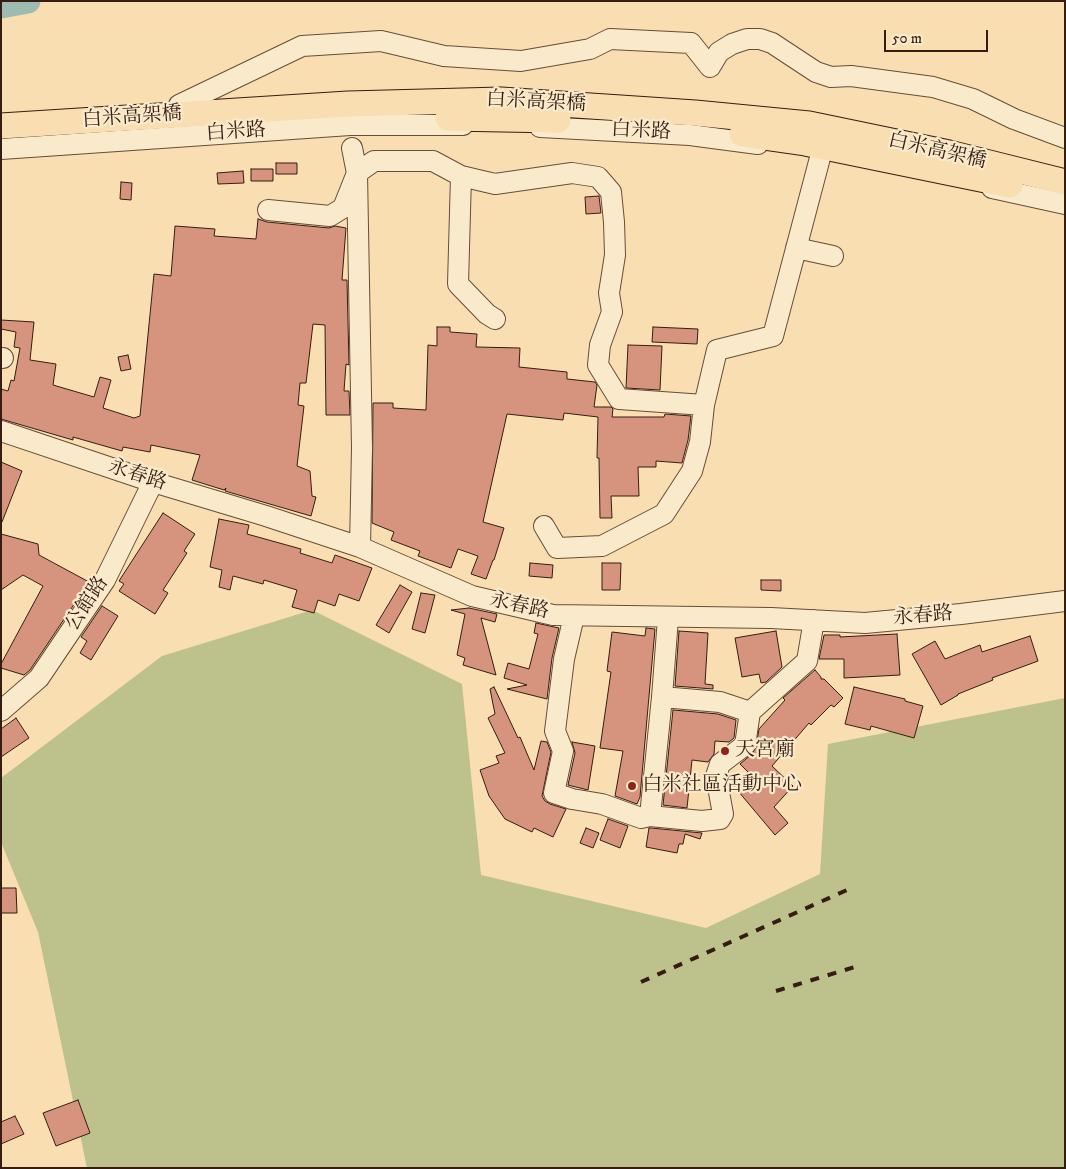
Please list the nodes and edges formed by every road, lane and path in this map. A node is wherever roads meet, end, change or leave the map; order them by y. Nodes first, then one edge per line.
1 (178, 105) dead end
2 (1, 126) edge
3 (1065, 138) edge
4 (1, 140) edge
5 (352, 148) dead end
6 (1, 149) edge
7 (821, 154) junction
8 (357, 173) junction
9 (462, 176) junction
10 (1065, 182) edge
11 (1065, 198) edge
12 (1065, 204) edge
13 (268, 210) dead end
14 (796, 248) junction
15 (833, 256) dead end
16 (495, 319) dead end
17 (704, 404) junction
18 (1, 431) edge
19 (153, 482) junction
20 (544, 526) dead end
21 (360, 547) junction
22 (1065, 601) edge
23 (574, 616) junction
24 (668, 618) junction
25 (814, 620) junction
26 (662, 697) junction
27 (1, 711) edge
28 (750, 712) junction
29 (650, 816) junction

1 - 3 street
2 - 10 main road, 白米高架橋
4 - 11 main road, 白米高架橋
5 - 8 street
6 - 7 street, 白米路
7 - 12 street, 白米路
7 - 14 street
8 - 9 street
8 - 13 street
8 - 21 street
9 - 16 street
9 - 17 street
14 - 15 street
14 - 17 street
17 - 20 street
18 - 19 street, 永春路
19 - 21 street, 永春路
19 - 27 street, 公館路
21 - 23 street, 永春路
22 - 25 street, 永春路
23 - 24 street, 永春路
23 - 29 street
24 - 25 street, 永春路
24 - 26 street
25 - 28 street
26 - 28 street
26 - 29 street
28 - 29 street

